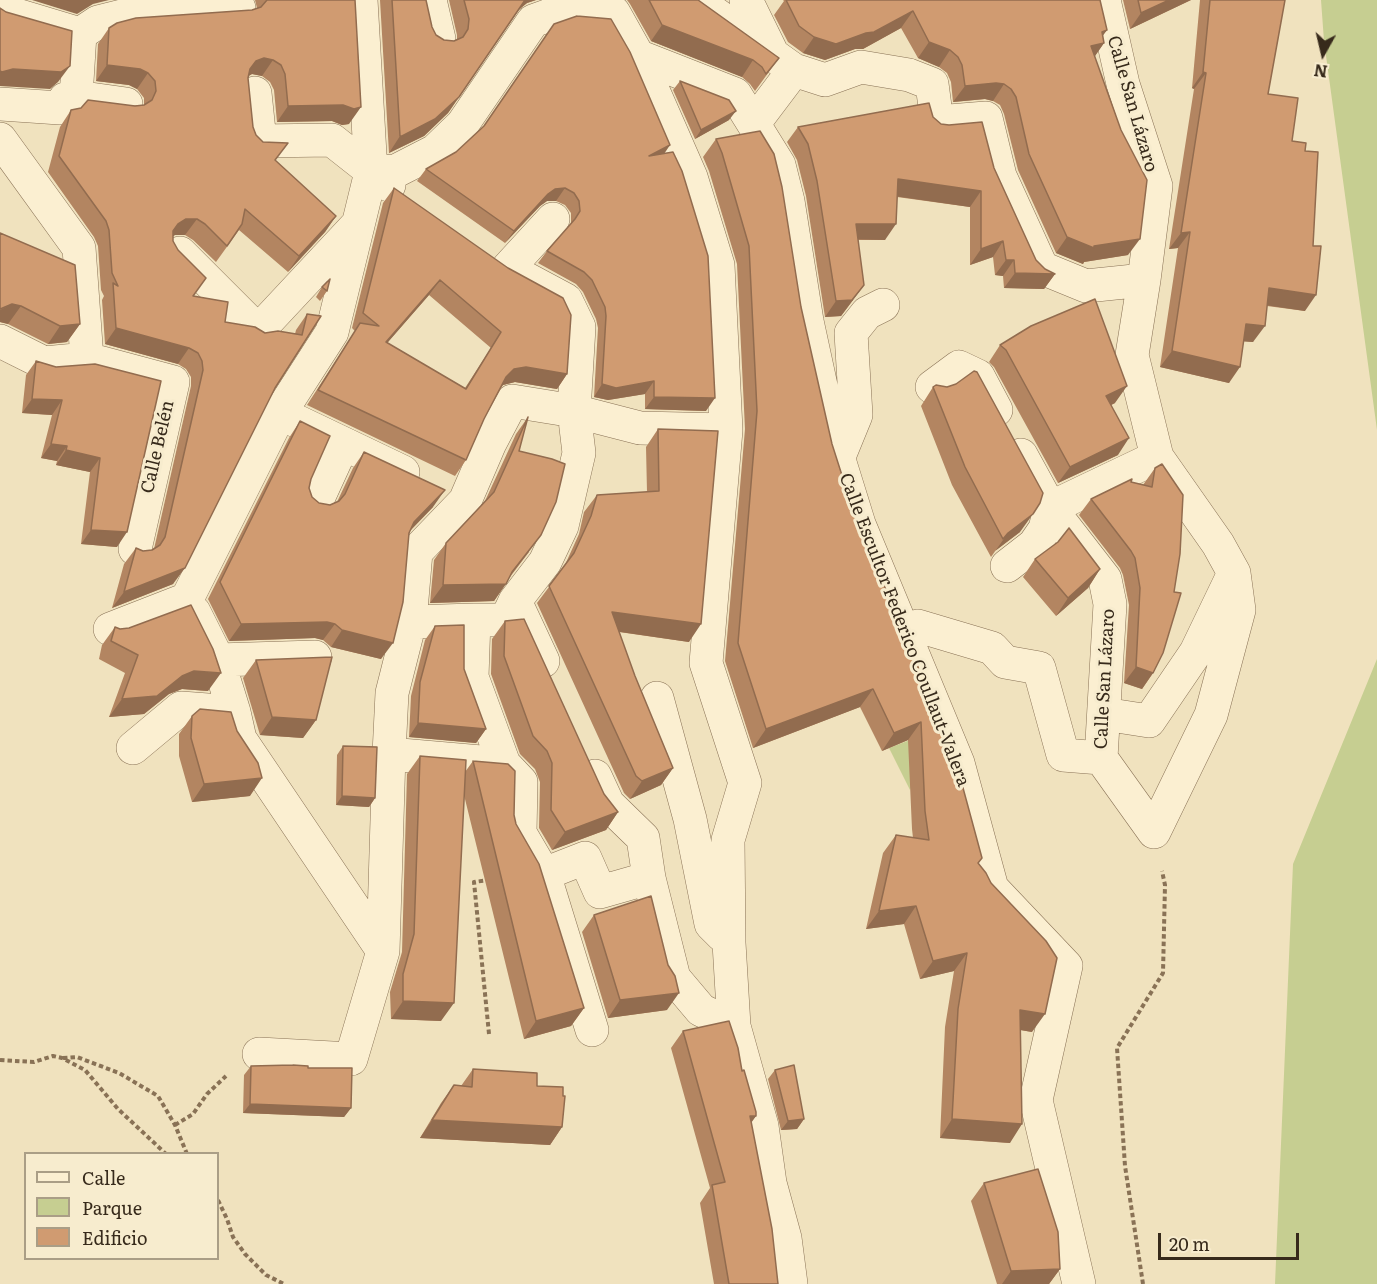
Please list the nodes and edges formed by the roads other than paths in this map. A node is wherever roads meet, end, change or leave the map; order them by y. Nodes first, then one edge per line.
1 (361, 0) edge
2 (430, 0) edge
3 (696, 0) edge
4 (746, 0) edge
5 (1104, 0) edge
6 (564, 5) edge
7 (622, 6) edge
8 (115, 8) edge
9 (239, 8) edge
10 (0, 10) edge
11 (80, 33) junction
12 (439, 39) edge
13 (638, 56) junction
14 (783, 61) junction
15 (255, 93) dead end
16 (76, 97) junction
17 (0, 104) edge
18 (126, 104) edge
19 (754, 123) junction
20 (0, 139) edge
21 (371, 172) junction
22 (410, 200) edge
23 (553, 219) dead end
24 (358, 224) junction
25 (180, 253) edge
26 (1144, 280) junction
27 (883, 305) dead end
28 (0, 341) edge
29 (87, 359) junction
30 (932, 387) edge
31 (574, 411) junction
32 (280, 413) junction
33 (726, 430) junction
34 (343, 444) junction
35 (1157, 457) junction
36 (838, 459) junction
37 (465, 501) junction
38 (316, 503) edge
39 (1050, 507) junction
40 (135, 549) edge
41 (1007, 566) dead end
42 (1234, 573) junction
43 (187, 599) junction
44 (515, 601) junction
45 (474, 620) junction
46 (410, 622) junction
47 (918, 626) dead end
48 (110, 629) dead end
49 (315, 657) edge
50 (218, 660) junction
51 (554, 686) edge
52 (657, 698) dead end
53 (234, 712) junction
54 (1104, 714) junction
55 (133, 748) dead end
56 (583, 750) edge
57 (389, 754) junction
58 (1101, 758) junction
59 (504, 764) junction
60 (544, 874) junction
61 (650, 878) junction
62 (729, 943) junction
63 (383, 951) junction
64 (734, 1026) junction
65 (592, 1030) dead end
66 (259, 1054) road end
67 (791, 1284) edge
68 (1079, 1284) edge

1 - 21 street
2 - 12 street
3 - 14 street
4 - 14 street
5 - 26 street, Calle San Lázaro
6 - 7 street
6 - 21 street
7 - 13 street
8 - 9 street
8 - 11 street
10 - 11 street
11 - 16 street
13 - 19 street, Calle Escultor Federico Coullaut-Valera
13 - 33 street
14 - 19 street
14 - 26 street
15 - 21 street
16 - 17 street
16 - 18 street
19 - 36 street, Calle Escultor Federico Coullaut-Valera
20 - 29 street
21 - 22 street
21 - 24 street
23 - 31 street
24 - 25 street
24 - 32 street
26 - 35 street, Calle San Lázaro
27 - 36 street
28 - 29 street, Calle Belén
29 - 40 street, Calle Belén
30 - 39 street, Calle San Lázaro
31 - 33 street
31 - 37 street
31 - 44 street
32 - 34 street
32 - 43 street
33 - 62 street
34 - 37 street
34 - 38 street
35 - 39 street
35 - 42 street, Calle San Lázaro
36 - 68 street, Calle Escultor Federico Coullaut-Valera
37 - 46 street
39 - 41 street
39 - 54 street, Calle San Lázaro
42 - 54 street
42 - 58 street, Calle San Lázaro
43 - 48 street
43 - 50 street
44 - 45 street
44 - 51 street
45 - 46 street
45 - 59 street
46 - 57 street
47 - 58 street
49 - 50 street
50 - 53 street
52 - 62 street
53 - 55 street
53 - 63 street
54 - 58 street, Calle San Lázaro
56 - 61 street
57 - 59 street
57 - 63 street
59 - 60 street
60 - 61 street
60 - 65 street
61 - 64 street
62 - 64 street
63 - 66 street
64 - 67 street

